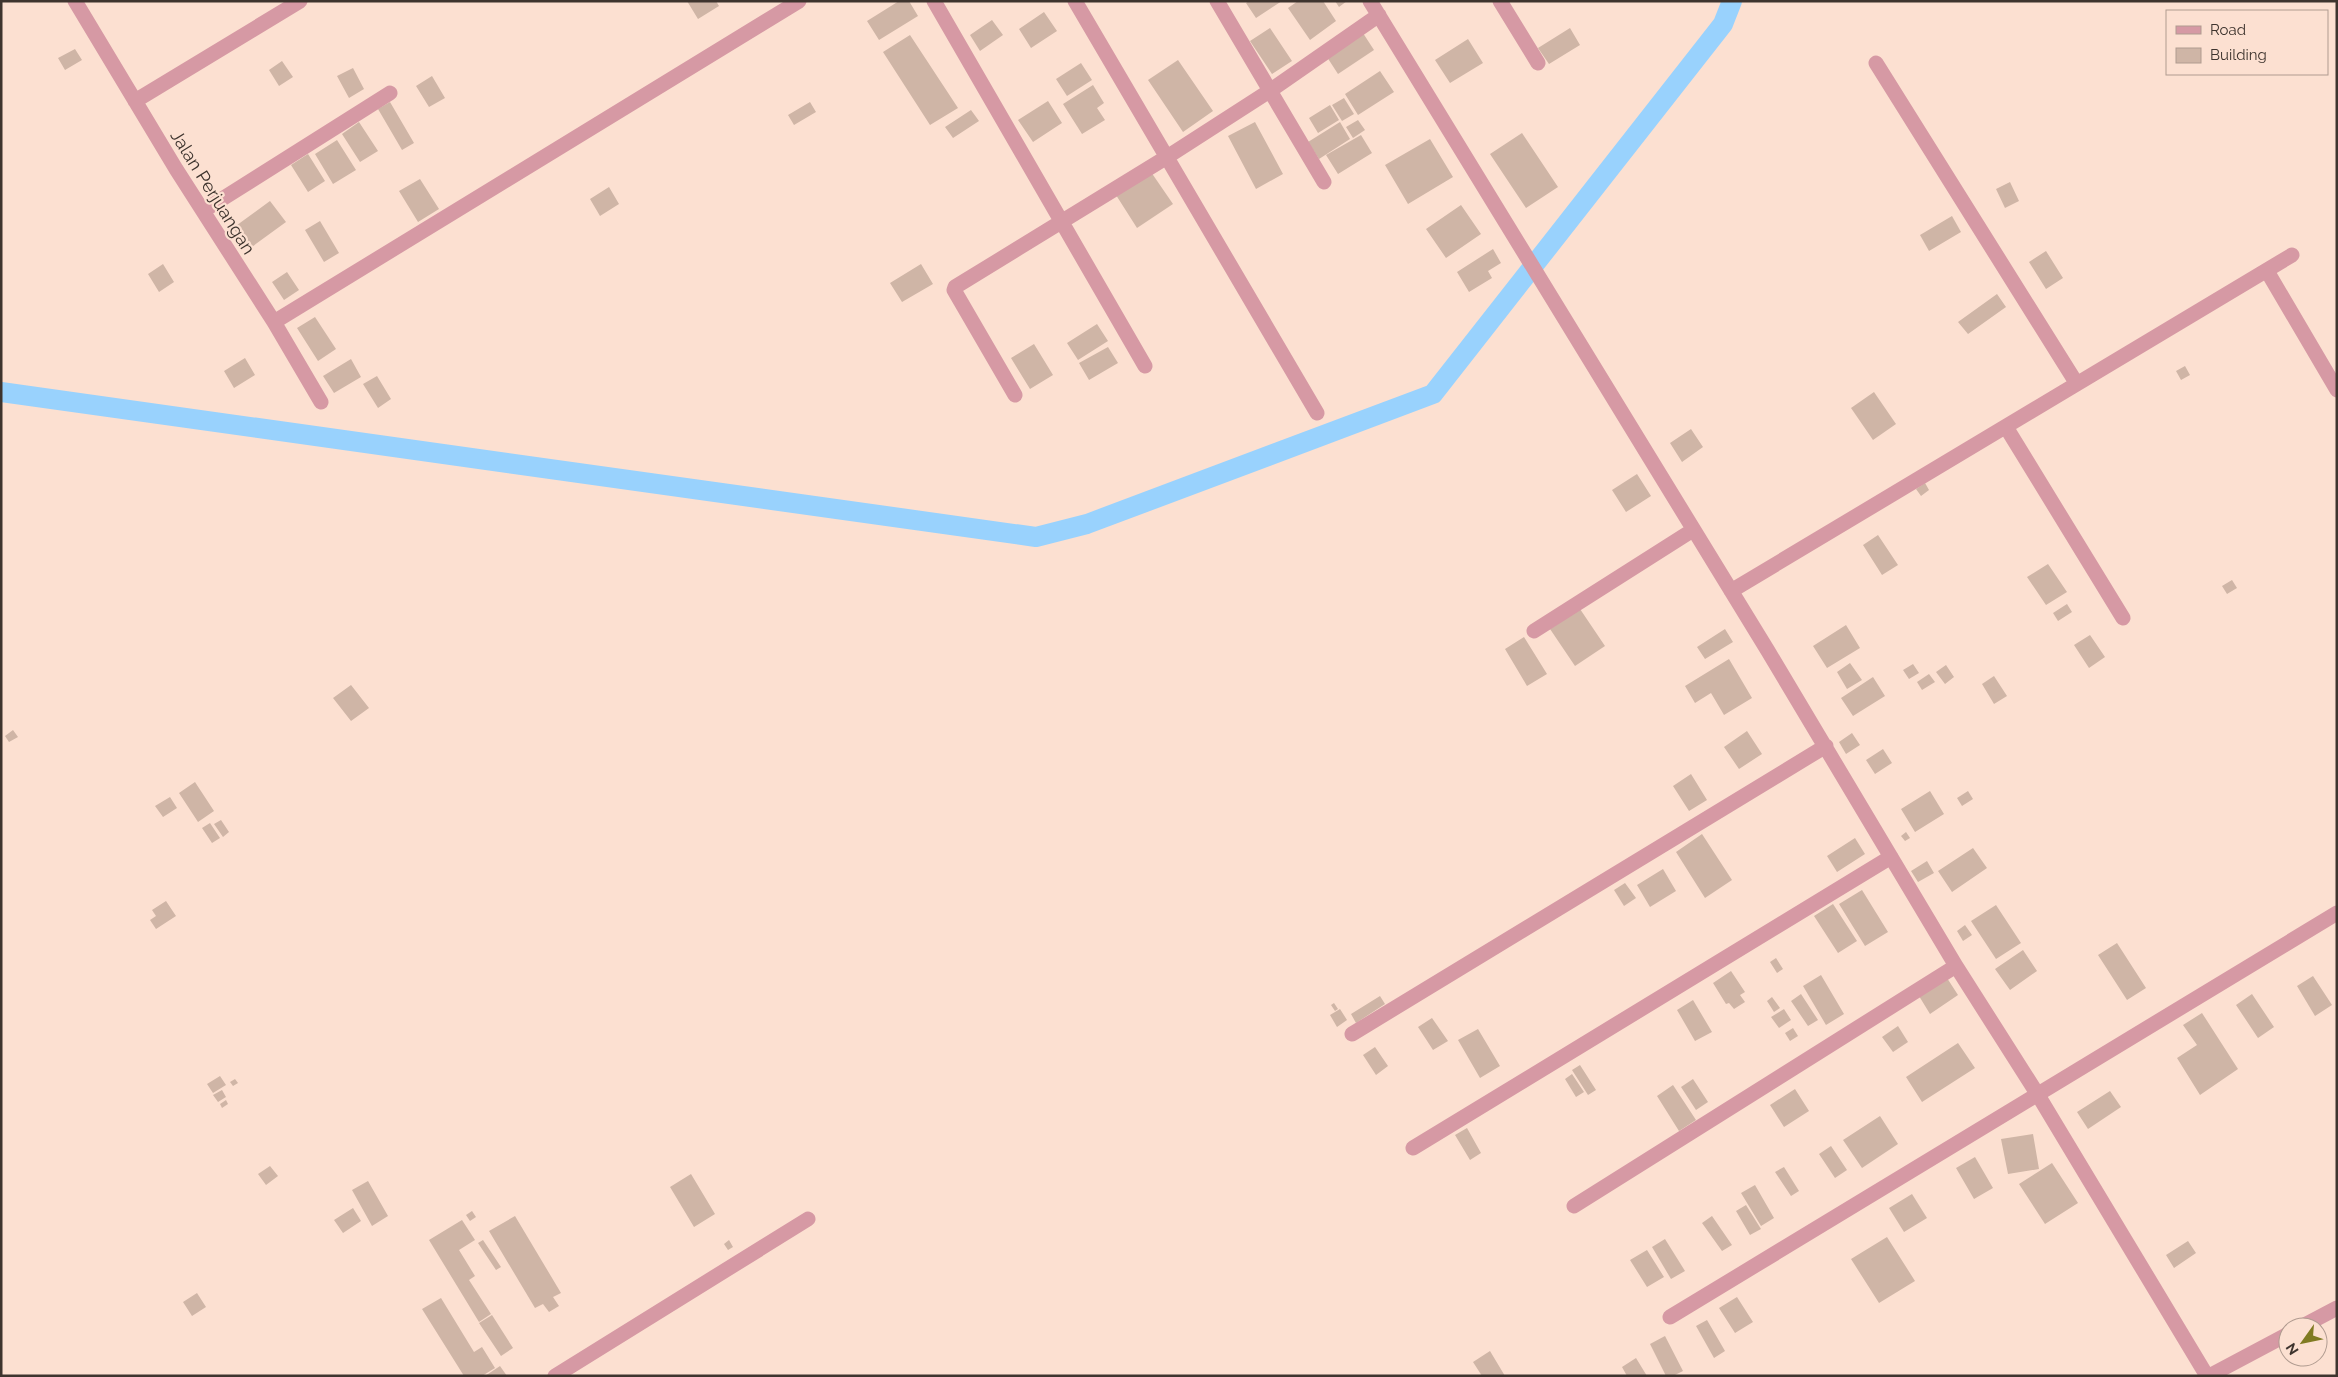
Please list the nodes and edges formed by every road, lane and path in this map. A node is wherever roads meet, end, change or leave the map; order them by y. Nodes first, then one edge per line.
1 (75, 1) edge
2 (300, 1) edge
3 (798, 1) edge
4 (934, 1) edge
5 (1075, 1) edge
6 (1217, 1) edge
7 (1370, 1) edge
8 (1500, 1) edge
9 (1379, 15) junction
10 (1538, 63) dead end
11 (1876, 63) dead end
12 (1271, 90) junction
13 (390, 93) dead end
14 (135, 101) junction
15 (1167, 157) junction
16 (1324, 182) dead end
17 (203, 211) junction
18 (1062, 223) junction
19 (2292, 256) dead end
20 (2267, 271) junction
21 (274, 322) junction
22 (1145, 366) dead end
23 (2077, 384) junction
24 (2337, 390) edge
25 (1016, 395) dead end
26 (321, 402) dead end
27 (1318, 413) dead end
28 (2006, 427) junction
29 (1693, 530) junction
30 (1731, 591) junction
31 (2123, 618) dead end
32 (1534, 631) dead end
33 (1826, 746) junction
34 (1891, 856) junction
35 (2337, 913) edge
36 (1956, 966) junction
37 (1352, 1034) dead end
38 (2038, 1095) junction
39 (1413, 1148) dead end
40 (1574, 1206) dead end
41 (808, 1220) dead end
42 (2337, 1308) edge
43 (1670, 1317) dead end
44 (2320, 1317) edge
45 (2278, 1339) edge
46 (555, 1376) edge
47 (2208, 1376) edge

1 - 14 street, Jalan Perjuangan
2 - 14 street
3 - 21 street
4 - 18 street
5 - 15 street
6 - 12 street
7 - 9 street
8 - 10 street
9 - 12 street
9 - 29 street
11 - 23 street
12 - 15 street
12 - 16 street
13 - 17 street
14 - 17 street, Jalan Perjuangan
15 - 18 street
15 - 27 street
17 - 21 street, Jalan Perjuangan
18 - 22 street
18 - 25 street
19 - 20 street
20 - 23 street
20 - 24 street
21 - 26 street, Jalan Perjuangan
23 - 28 street
28 - 30 street
28 - 31 street
29 - 30 street
29 - 32 street
30 - 33 street
33 - 34 street
33 - 37 street
34 - 36 street
34 - 39 street
35 - 38 street
36 - 38 street
36 - 40 street
38 - 43 street
38 - 47 street
41 - 46 street
42 - 44 street
45 - 47 street

